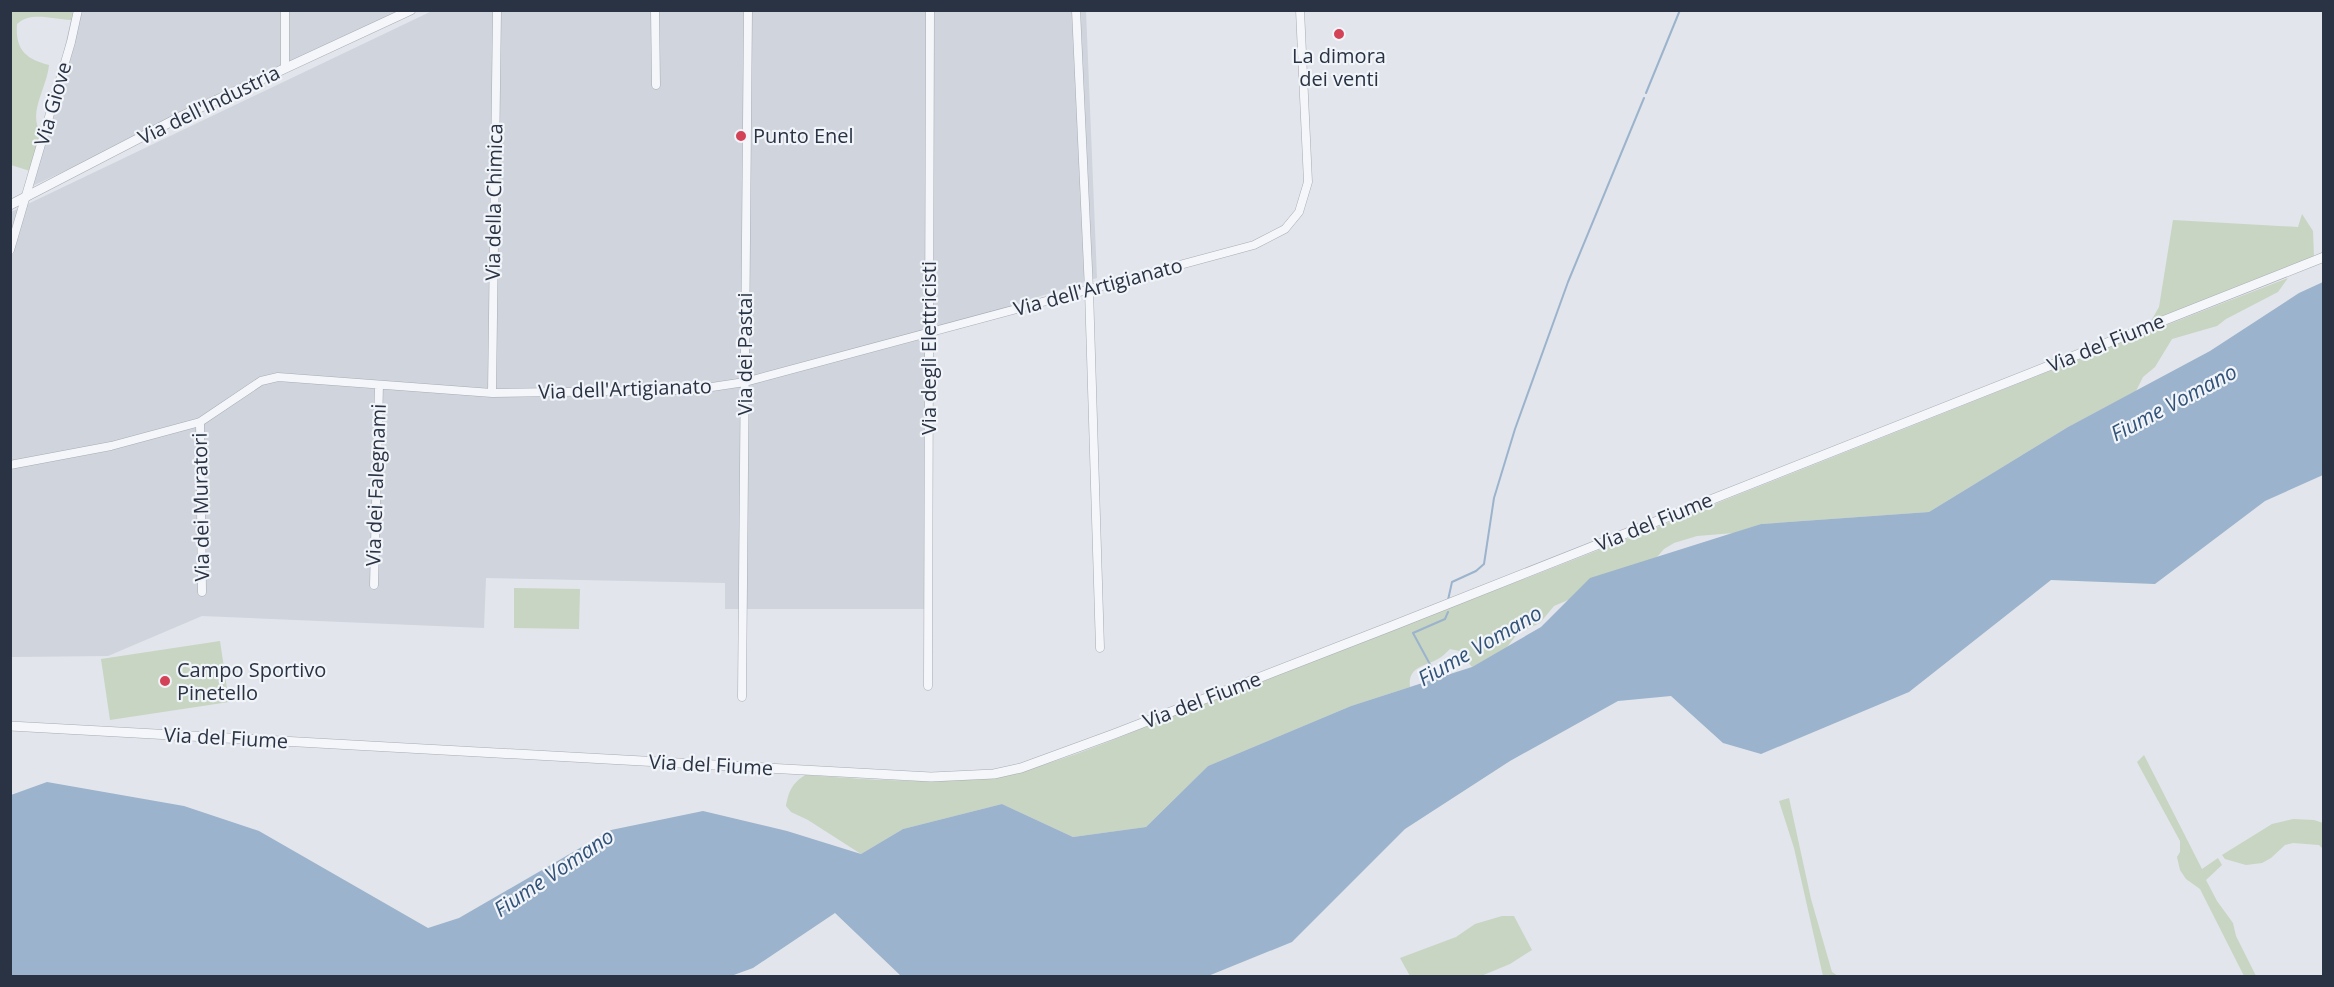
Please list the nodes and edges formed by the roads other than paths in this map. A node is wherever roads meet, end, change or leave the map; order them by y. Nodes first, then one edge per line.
1 (78, 10) edge
2 (285, 10) edge
3 (411, 10) edge
4 (497, 10) edge
5 (655, 10) edge
6 (748, 10) edge
7 (930, 10) edge
8 (1076, 10) edge
9 (1300, 10) edge
10 (285, 68) junction
11 (656, 84) dead end
12 (26, 197) junction
13 (10, 205) edge
14 (10, 250) edge
15 (2324, 257) edge
16 (1089, 290) junction
17 (930, 333) junction
18 (745, 382) junction
19 (379, 385) junction
20 (492, 393) junction
21 (200, 422) junction
22 (10, 465) edge
23 (374, 585) dead end
24 (202, 592) dead end
25 (1100, 648) dead end
26 (928, 686) dead end
27 (742, 697) dead end
28 (10, 726) edge

1 - 12 street, Via Giove
2 - 10 street
3 - 10 street, Via dell'Industria
4 - 20 street, Via della Chimica
5 - 11 street
6 - 18 street, Via dei Pastai
7 - 17 street, Via degli Elettricisti
8 - 16 street
9 - 16 street, Via dell'Artigianato
10 - 12 street, Via dell'Industria
12 - 13 street, Via dell'Industria
12 - 14 street, Via Giove
15 - 28 street, Via del Fiume
16 - 17 street, Via dell'Artigianato
16 - 25 street
17 - 18 street, Via dell'Artigianato
17 - 26 street, Via degli Elettricisti
18 - 20 street, Via dell'Artigianato
18 - 27 street, Via dei Pastai
19 - 20 street, Via dell'Artigianato
19 - 21 street, Via dell'Artigianato
19 - 23 street, Via dei Falegnami
21 - 22 street, Via dell'Artigianato
21 - 24 street, Via dei Muratori

